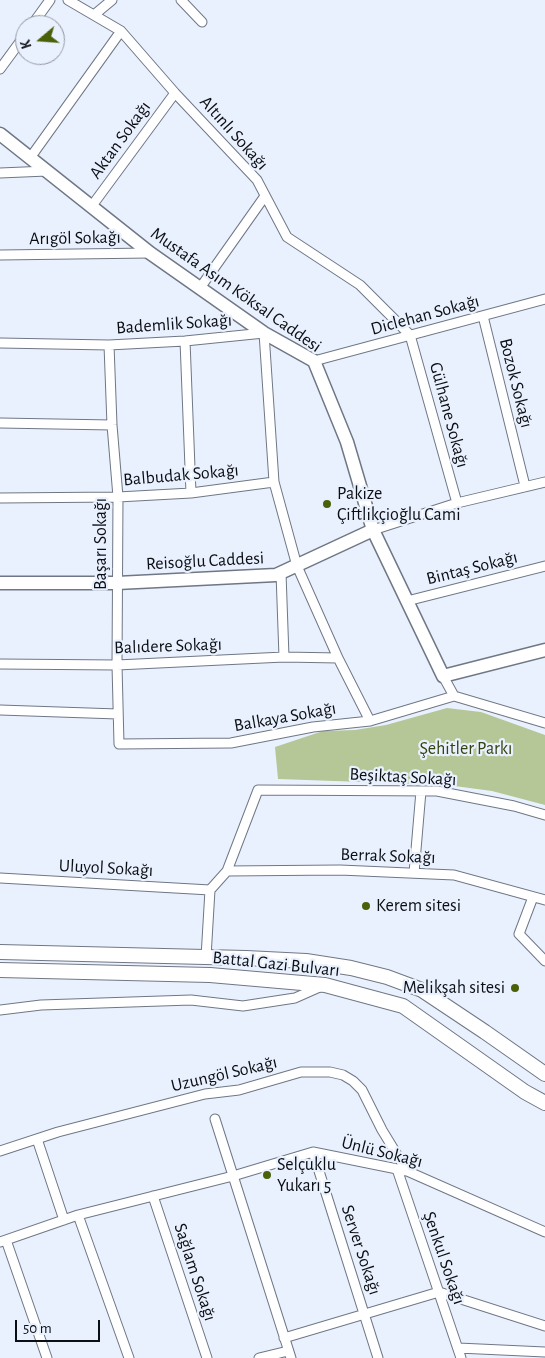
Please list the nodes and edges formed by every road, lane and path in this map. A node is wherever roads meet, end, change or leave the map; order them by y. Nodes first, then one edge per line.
1 (50, 0) edge
2 (68, 0) edge
3 (112, 0) edge
4 (181, 0) edge
5 (39, 15) edge
6 (94, 15) junction
7 (202, 22) dead end
8 (121, 31) junction
9 (15, 49) edge
10 (0, 69) edge
11 (175, 93) junction
12 (0, 134) edge
13 (30, 158) junction
14 (46, 171) junction
15 (0, 173) edge
16 (265, 196) junction
17 (91, 207) junction
18 (150, 253) junction
19 (0, 255) edge
20 (200, 288) junction
21 (545, 299) edge
22 (483, 316) junction
23 (264, 333) junction
24 (410, 336) junction
25 (185, 341) junction
26 (0, 343) edge
27 (109, 345) junction
28 (314, 361) junction
29 (0, 423) edge
30 (112, 425) junction
31 (274, 482) junction
32 (545, 482) edge
33 (525, 486) junction
34 (191, 493) junction
35 (118, 497) junction
36 (0, 498) edge
37 (457, 503) junction
38 (373, 530) junction
39 (297, 566) junction
40 (545, 566) edge
41 (281, 572) junction
42 (0, 583) edge
43 (117, 584) junction
44 (407, 601) junction
45 (545, 650) edge
46 (284, 657) junction
47 (338, 658) junction
48 (0, 664) edge
49 (117, 665) junction
50 (443, 676) junction
51 (454, 696) junction
52 (0, 710) edge
53 (118, 714) junction
54 (370, 720) junction
55 (545, 723) edge
56 (118, 744) joint
57 (421, 791) junction
58 (545, 815) edge
59 (227, 871) junction
60 (414, 873) junction
61 (0, 878) edge
62 (210, 890) junction
63 (532, 897) junction
64 (545, 900) edge
65 (0, 952) edge
66 (206, 957) junction
67 (545, 961) edge
68 (0, 970) edge
69 (325, 985) junction
70 (0, 1010) edge
71 (544, 1072) edge
72 (545, 1103) edge
73 (215, 1119) dead end
74 (37, 1139) junction
75 (0, 1151) edge
76 (313, 1152) junction
77 (397, 1169) junction
78 (408, 1171) junction
79 (233, 1176) junction
80 (154, 1196) junction
81 (78, 1215) junction
82 (64, 1220) junction
83 (545, 1232) edge
84 (3, 1241) edge
85 (439, 1292) junction
86 (364, 1314) junction
87 (545, 1326) edge
88 (284, 1338) junction
89 (458, 1348) junction
90 (545, 1352) edge
91 (290, 1355) edge
92 (47, 1358) edge
93 (129, 1358) edge
94 (206, 1358) edge
95 (259, 1358) edge
96 (378, 1358) edge
97 (461, 1358) edge

1 - 5 street
2 - 6 street, Altınlı Sokağı
3 - 6 street
4 - 7 street
6 - 8 street, Altınlı Sokağı
8 - 11 street, Altınlı Sokağı
8 - 13 street
9 - 10 street
11 - 16 street, Altınlı Sokağı
11 - 17 street, Aktan Sokağı
12 - 13 street, Mustafa Asım Köksal Caddesi
13 - 14 street, Mustafa Asım Köksal Caddesi
14 - 15 street
14 - 17 street, Mustafa Asım Köksal Caddesi
16 - 20 street
16 - 24 street, Altınlı Sokağı
17 - 18 street, Mustafa Asım Köksal Caddesi
18 - 19 street, Arıgöl Sokağı
18 - 20 street, Mustafa Asım Köksal Caddesi
20 - 23 street, Mustafa Asım Köksal Caddesi
21 - 22 street, Diclehan Sokağı
22 - 24 street, Diclehan Sokağı
22 - 33 street, Bozok Sokağı
23 - 25 street, Bademlik Sokağı
23 - 28 street, Mustafa Asım Köksal Caddesi
23 - 31 street
24 - 28 street, Diclehan Sokağı
24 - 37 street, Gülhane Sokağı
25 - 27 street, Bademlik Sokağı
25 - 34 street
26 - 27 street, Bademlik Sokağı
27 - 30 street, Başarı Sokağı
28 - 38 street, Mustafa Asım Köksal Caddesi
29 - 30 street
30 - 35 street, Başarı Sokağı
31 - 34 street, Balbudak Sokağı
31 - 39 street
32 - 33 street, Reisoğlu Caddesi
33 - 37 street, Reisoğlu Caddesi
34 - 35 street, Balbudak Sokağı
35 - 36 street, Balbudak Sokağı
35 - 43 street, Başarı Sokağı
37 - 38 street, Reisoğlu Caddesi
38 - 39 street, Reisoğlu Caddesi
38 - 44 street, Mustafa Asım Köksal Caddesi
39 - 41 street, Reisoğlu Caddesi
39 - 47 street
40 - 44 street, Bintaş Sokağı
41 - 43 street, Reisoğlu Caddesi
41 - 46 street
42 - 43 street, Reisoğlu Caddesi
43 - 49 street, Başarı Sokağı
44 - 50 street, Mustafa Asım Köksal Caddesi
45 - 50 street
46 - 47 street, Balıdere Sokağı
46 - 49 street, Balıdere Sokağı
47 - 54 street
48 - 49 street, Balıdere Sokağı
49 - 53 street, Başarı Sokağı
50 - 51 street
51 - 54 street, Balkaya Sokağı
51 - 55 street
52 - 53 street
53 - 56 street, Başarı Sokağı
54 - 56 street, Balkaya Sokağı
57 - 58 street, Beşiktaş Sokağı
57 - 59 street, Beşiktaş Sokağı
57 - 60 street
59 - 60 street, Berrak Sokağı
59 - 62 street
60 - 63 street, Berrak Sokağı
61 - 62 street, Uluyol Sokağı
62 - 66 street
63 - 64 street, Berrak Sokağı
63 - 67 street
65 - 66 main road, Battal Gazi Bulvarı
66 - 71 main road, Battal Gazi Bulvarı
68 - 69 main road, Battal Gazi Bulvarı
69 - 70 street
69 - 72 main road, Battal Gazi Bulvarı
73 - 79 street
74 - 75 street, Uzungöl Sokağı
74 - 78 street, Uzungöl Sokağı
74 - 82 street
76 - 77 street, Ünlü Sokağı
76 - 79 street, Ünlü Sokağı
76 - 86 street, Server Sokağı
77 - 78 street, Ünlü Sokağı
77 - 85 street, Şenkul Sokağı
78 - 83 street, Ünlü Sokağı
79 - 80 street, Ünlü Sokağı
79 - 88 street
80 - 81 street, Ünlü Sokağı
80 - 94 street, Sağlam Sokağı
81 - 82 street, Ünlü Sokağı
81 - 93 street
82 - 84 street, Ünlü Sokağı
84 - 92 street
85 - 86 street
85 - 87 street
85 - 89 street, Şenkul Sokağı
86 - 88 street
86 - 96 street, Server Sokağı
88 - 91 street
89 - 90 street
89 - 97 street, Şenkul Sokağı
91 - 95 street

